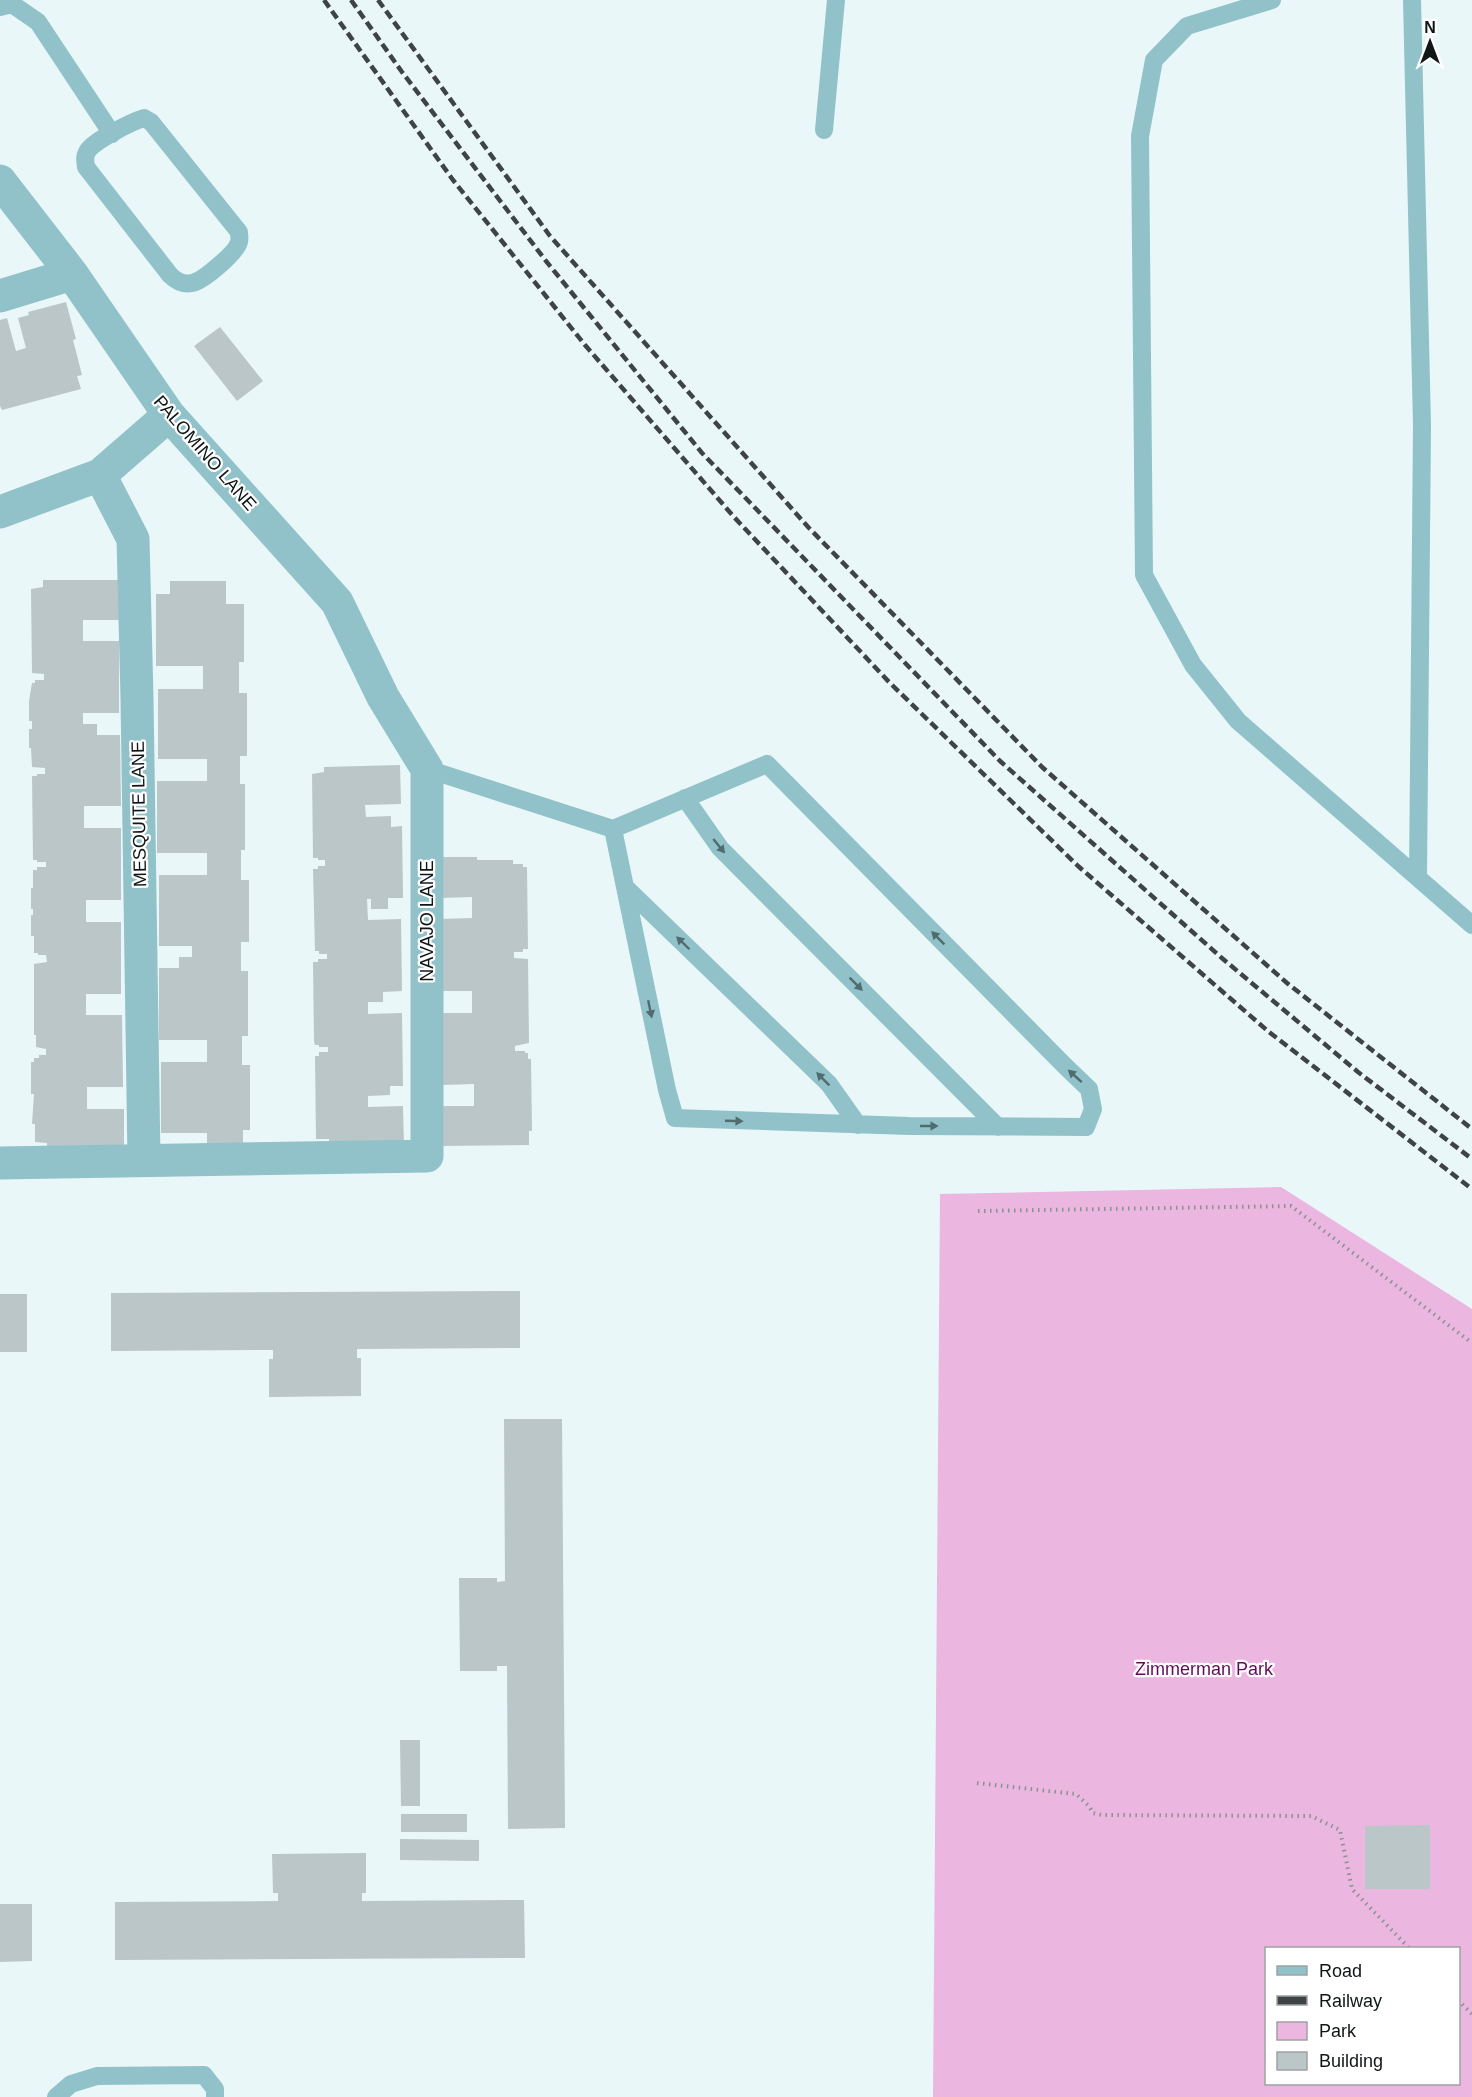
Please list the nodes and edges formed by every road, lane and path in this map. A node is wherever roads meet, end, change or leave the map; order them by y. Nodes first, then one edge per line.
1 (836, 0) edge
2 (1272, 0) edge
3 (1412, 0) edge
4 (0, 7) edge
5 (824, 130) dead end
6 (112, 134) junction
7 (0, 181) edge
8 (72, 274) junction
9 (0, 296) edge
10 (169, 415) junction
11 (100, 475) junction
12 (0, 512) edge
13 (427, 770) junction
14 (685, 798) junction
15 (613, 829) junction
16 (1418, 878) junction
17 (625, 887) junction
18 (1472, 925) edge
19 (858, 1125) junction
20 (998, 1127) junction
21 (144, 1160) junction
22 (0, 1162) edge
23 (978, 1211) dead end
24 (1472, 1343) edge
25 (977, 1784) dead end
26 (1408, 1947) edge
27 (1460, 2002) edge
28 (1472, 2014) edge
29 (56, 2097) edge
30 (215, 2097) edge

1 - 5 lane
2 - 16 lane
3 - 16 lane
4 - 6 lane
6 - 6 lane
7 - 8 street, PALOMINO LANE
8 - 9 street
8 - 10 street, PALOMINO LANE
10 - 11 street
10 - 13 street, PALOMINO LANE
11 - 12 street
11 - 21 street, MESQUITE LANE
13 - 15 lane
13 - 21 street, NAVAJO LANE
14 - 15 lane
14 -> 20 lane
20 -> 14 lane
15 - 17 lane
16 - 18 lane
19 -> 17 lane
17 -> 19 lane
19 -> 20 lane
21 - 22 street
23 - 24 path
25 - 26 path
27 - 28 path
29 - 30 lane

